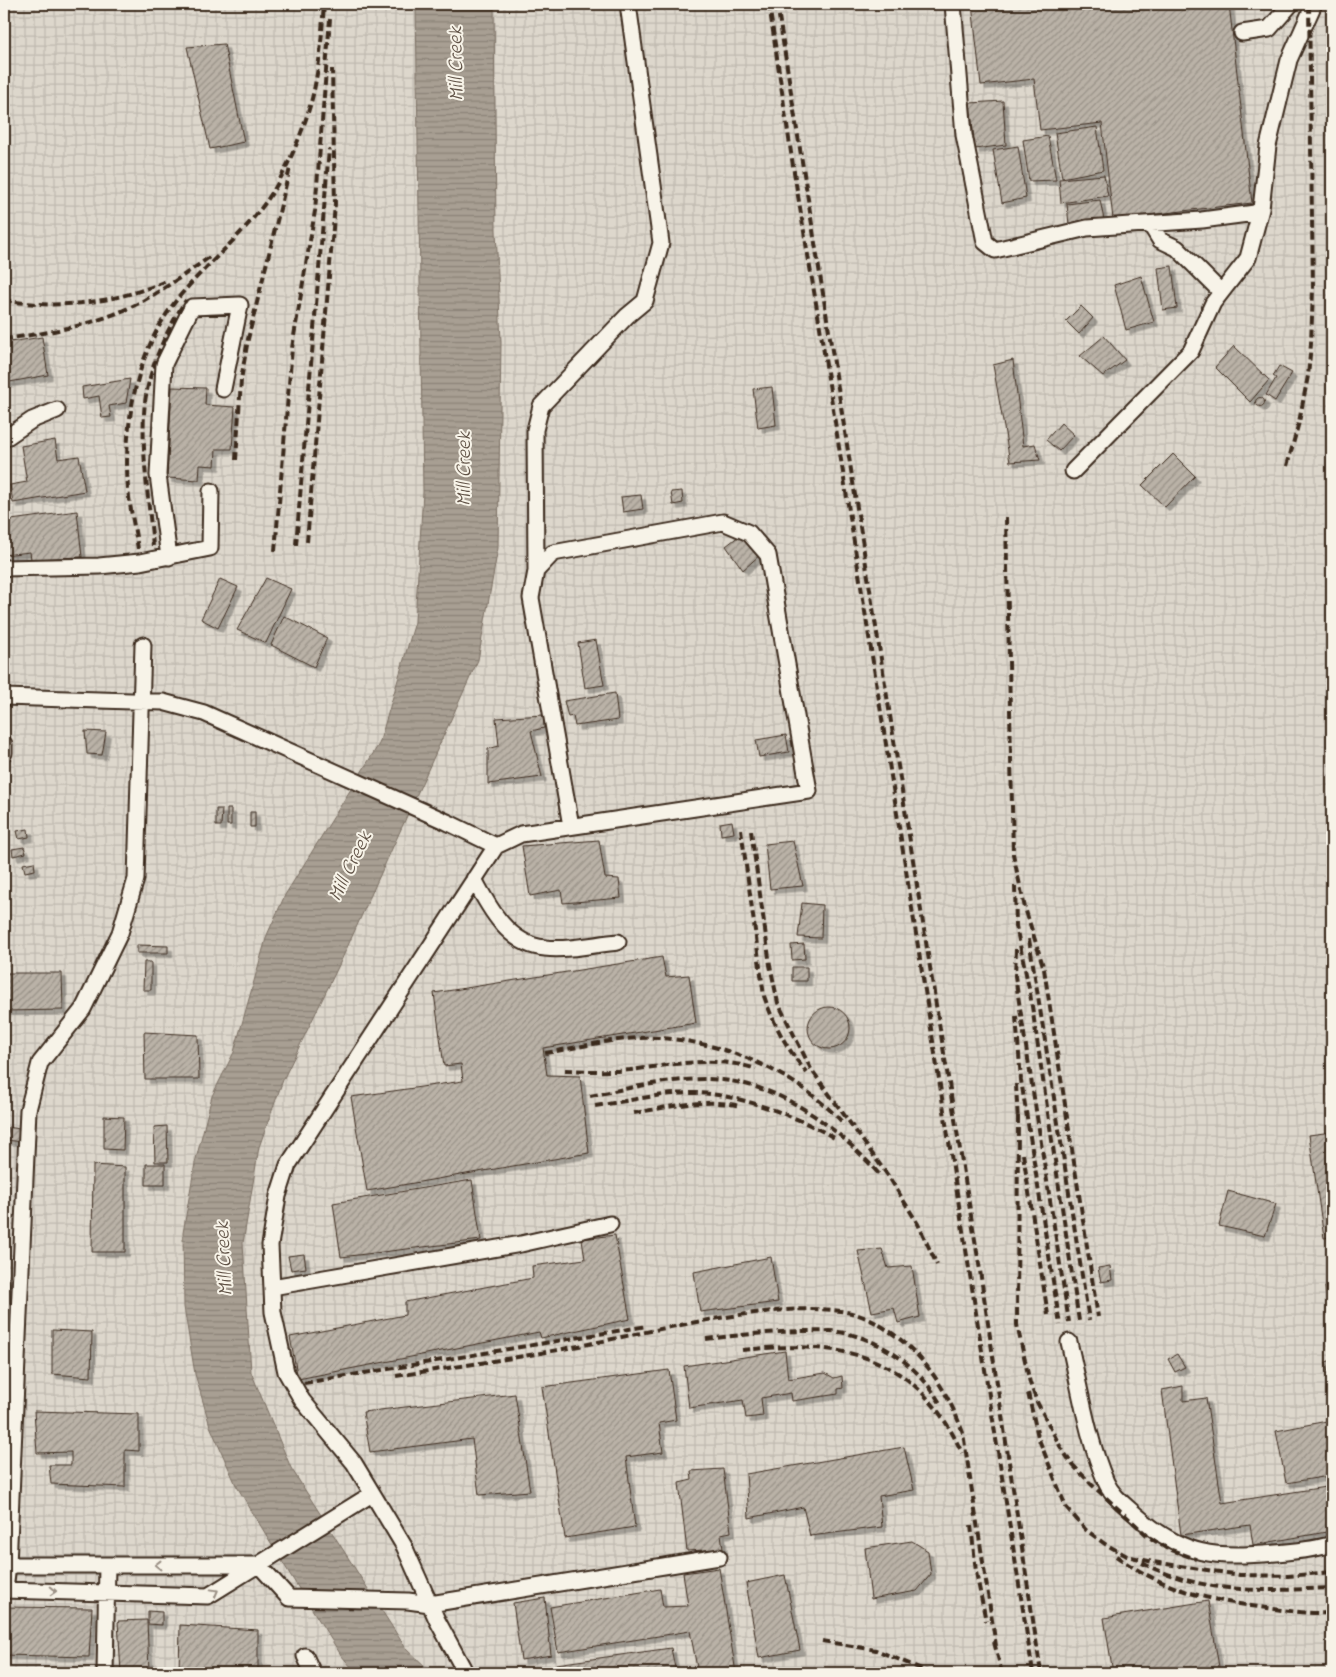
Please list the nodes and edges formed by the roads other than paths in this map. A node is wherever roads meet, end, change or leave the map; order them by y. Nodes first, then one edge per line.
1 (628, 4) edge
2 (953, 4) edge
3 (1291, 4) edge
4 (1314, 4) edge
5 (1242, 33) dead end
6 (1261, 209) junction
7 (1150, 224) junction
8 (1221, 292) junction
9 (223, 389) dead end
10 (57, 410) dead end
11 (4, 439) edge
12 (1073, 470) dead end
13 (211, 491) dead end
14 (169, 557) junction
15 (4, 568) edge
16 (536, 571) junction
17 (143, 645) dead end
18 (4, 697) edge
19 (143, 702) junction
20 (4, 744) edge
21 (4, 753) edge
22 (571, 826) junction
23 (496, 846) junction
24 (474, 879) junction
25 (618, 942) dead end
26 (610, 1224) dead end
27 (272, 1287) junction
28 (1069, 1342) dead end
29 (372, 1494) junction
30 (1332, 1544) edge
31 (719, 1557) dead end
32 (6, 1565) edge
33 (107, 1565) junction
34 (259, 1565) junction
35 (4, 1590) edge
36 (107, 1593) junction
37 (430, 1604) junction
38 (305, 1656) dead end
39 (463, 1668) dead end
40 (105, 1673) edge
41 (313, 1673) edge

1 - 16 lane
2 - 7 lane
3 - 5 lane
4 - 6 lane
6 - 7 lane
6 - 8 lane
7 - 8 lane
8 - 12 lane
9 - 14 lane
10 - 11 lane
13 - 14 lane
14 - 15 lane
16 - 22 lane
16 - 22 lane
17 - 19 lane
18 - 19 lane
19 - 23 lane
19 - 32 lane
20 - 21 lane
22 - 23 lane
23 - 24 lane
24 - 25 lane
24 - 27 lane
26 - 27 lane
27 - 29 lane
28 - 30 lane
29 - 34 lane
29 - 37 lane
31 - 37 lane
32 - 33 lane
32 - 35 lane
34 -> 33 lane
33 - 36 lane
36 -> 34 lane
34 - 37 lane
35 -> 36 lane
36 - 40 lane
37 - 39 lane
38 - 41 lane

